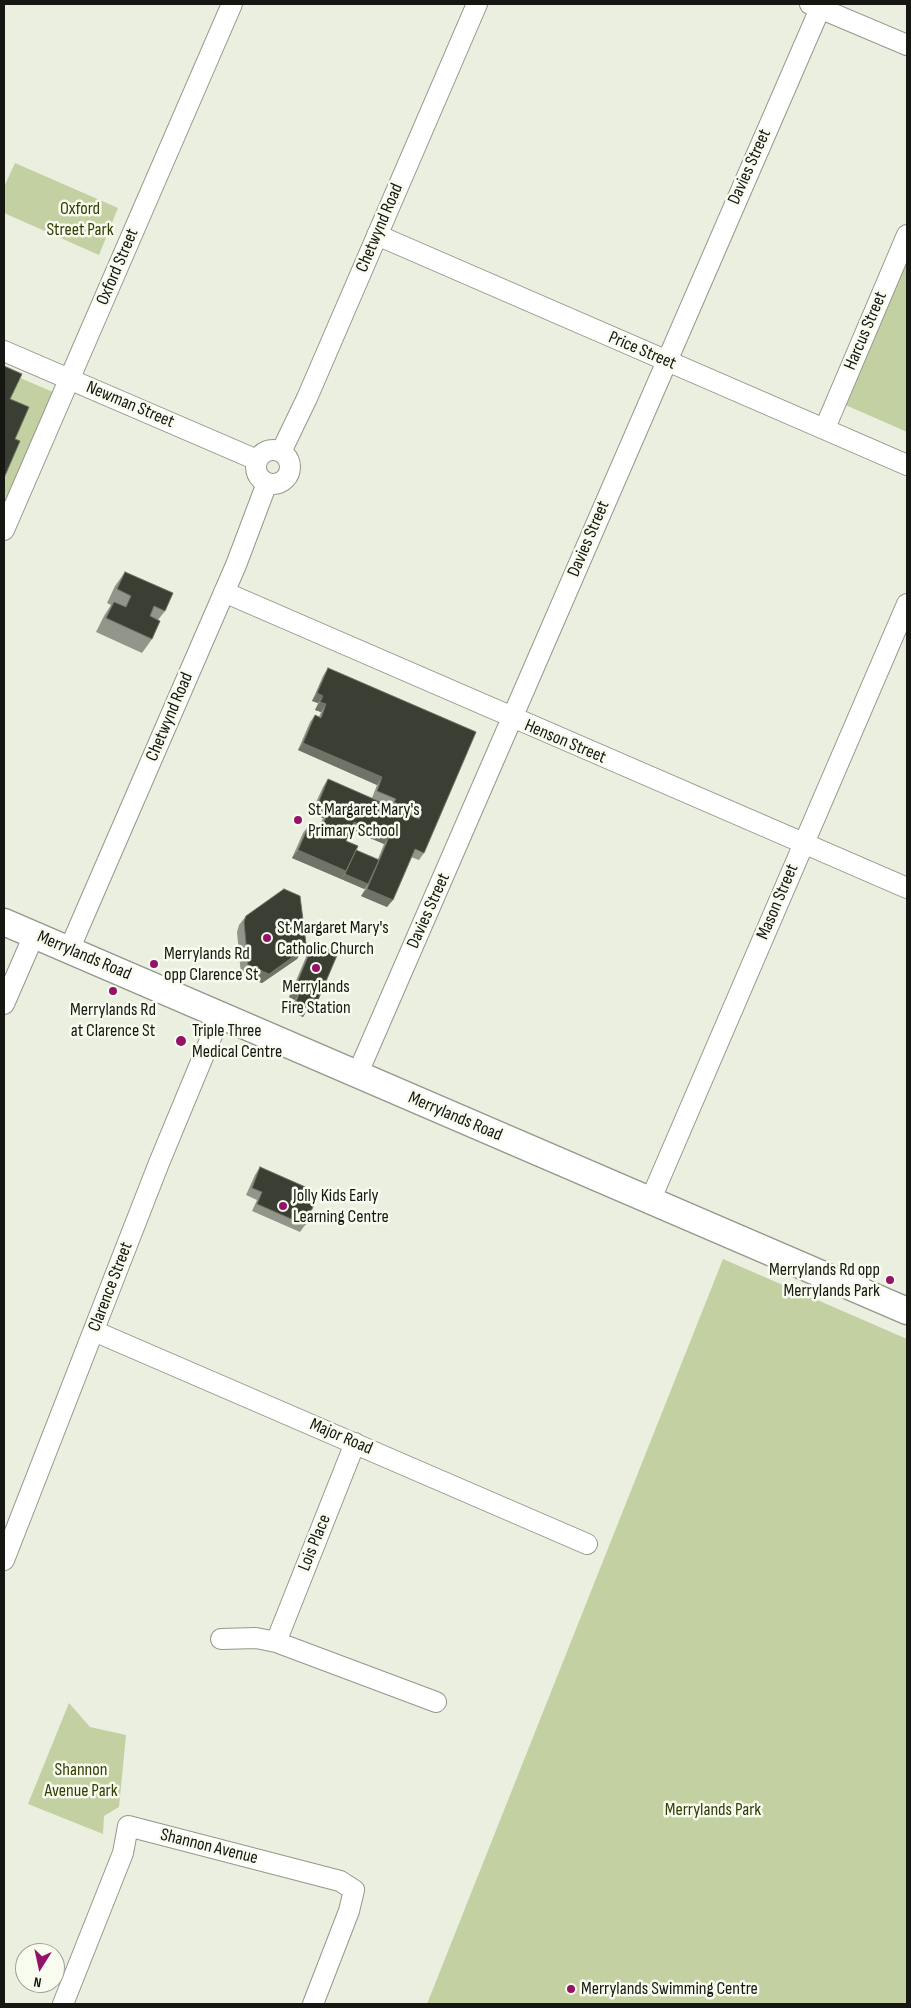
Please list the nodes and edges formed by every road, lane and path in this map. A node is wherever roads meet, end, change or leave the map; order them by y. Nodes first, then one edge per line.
1 (232, 4) edge
2 (477, 4) edge
3 (817, 5) edge
4 (907, 45) edge
5 (907, 235) edge
6 (377, 236) junction
7 (4, 351) edge
8 (666, 362) junction
9 (70, 379) junction
10 (825, 428) junction
11 (282, 452) junction
12 (257, 460) junction
13 (907, 465) edge
14 (267, 483) junction
15 (4, 530) edge
16 (224, 592) junction
17 (907, 604) edge
18 (512, 719) junction
19 (803, 844) junction
20 (907, 888) edge
21 (4, 922) edge
22 (34, 935) junction
23 (69, 950) junction
24 (4, 1004) edge
25 (220, 1016) junction
26 (357, 1074) junction
27 (650, 1201) junction
28 (907, 1311) edge
29 (94, 1331) junction
30 (355, 1443) junction
31 (587, 1544) dead end
32 (4, 1560) edge
33 (221, 1638) dead end
34 (276, 1642) junction
35 (436, 1702) dead end
36 (63, 2004) edge
37 (313, 2004) edge

1 - 9 street, Oxford Street
2 - 6 street, Chetwynd Road
3 - 4 street
3 - 8 street, Davies Street
5 - 10 street, Harcus Street
6 - 8 street, Price Street
6 - 11 street, Chetwynd Road
7 - 9 street, Newman Street
8 - 10 street, Price Street
8 - 18 street, Davies Street
9 - 12 street, Newman Street
9 - 15 street, Oxford Street
10 - 13 street, Price Street
11 - 12 street
11 - 14 street
12 - 14 street
14 - 16 street, Chetwynd Road
16 - 18 street, Henson Street
16 - 23 street, Chetwynd Road
17 - 19 street, Mason Street
18 - 19 street, Henson Street
18 - 26 street, Davies Street
19 - 20 street, Henson Street
19 - 27 street, Mason Street
21 - 22 main road, Merrylands Road
22 - 23 main road, Merrylands Road
22 - 24 street
23 - 25 main road, Merrylands Road
25 - 26 main road, Merrylands Road
25 - 29 street, Clarence Street
26 - 27 main road, Merrylands Road
27 - 28 main road, Merrylands Road
29 - 30 street, Major Road
29 - 32 street, Clarence Street
30 - 31 street, Major Road
30 - 34 street, Lois Place
33 - 34 street
34 - 35 street
36 - 37 street, Shannon Avenue

